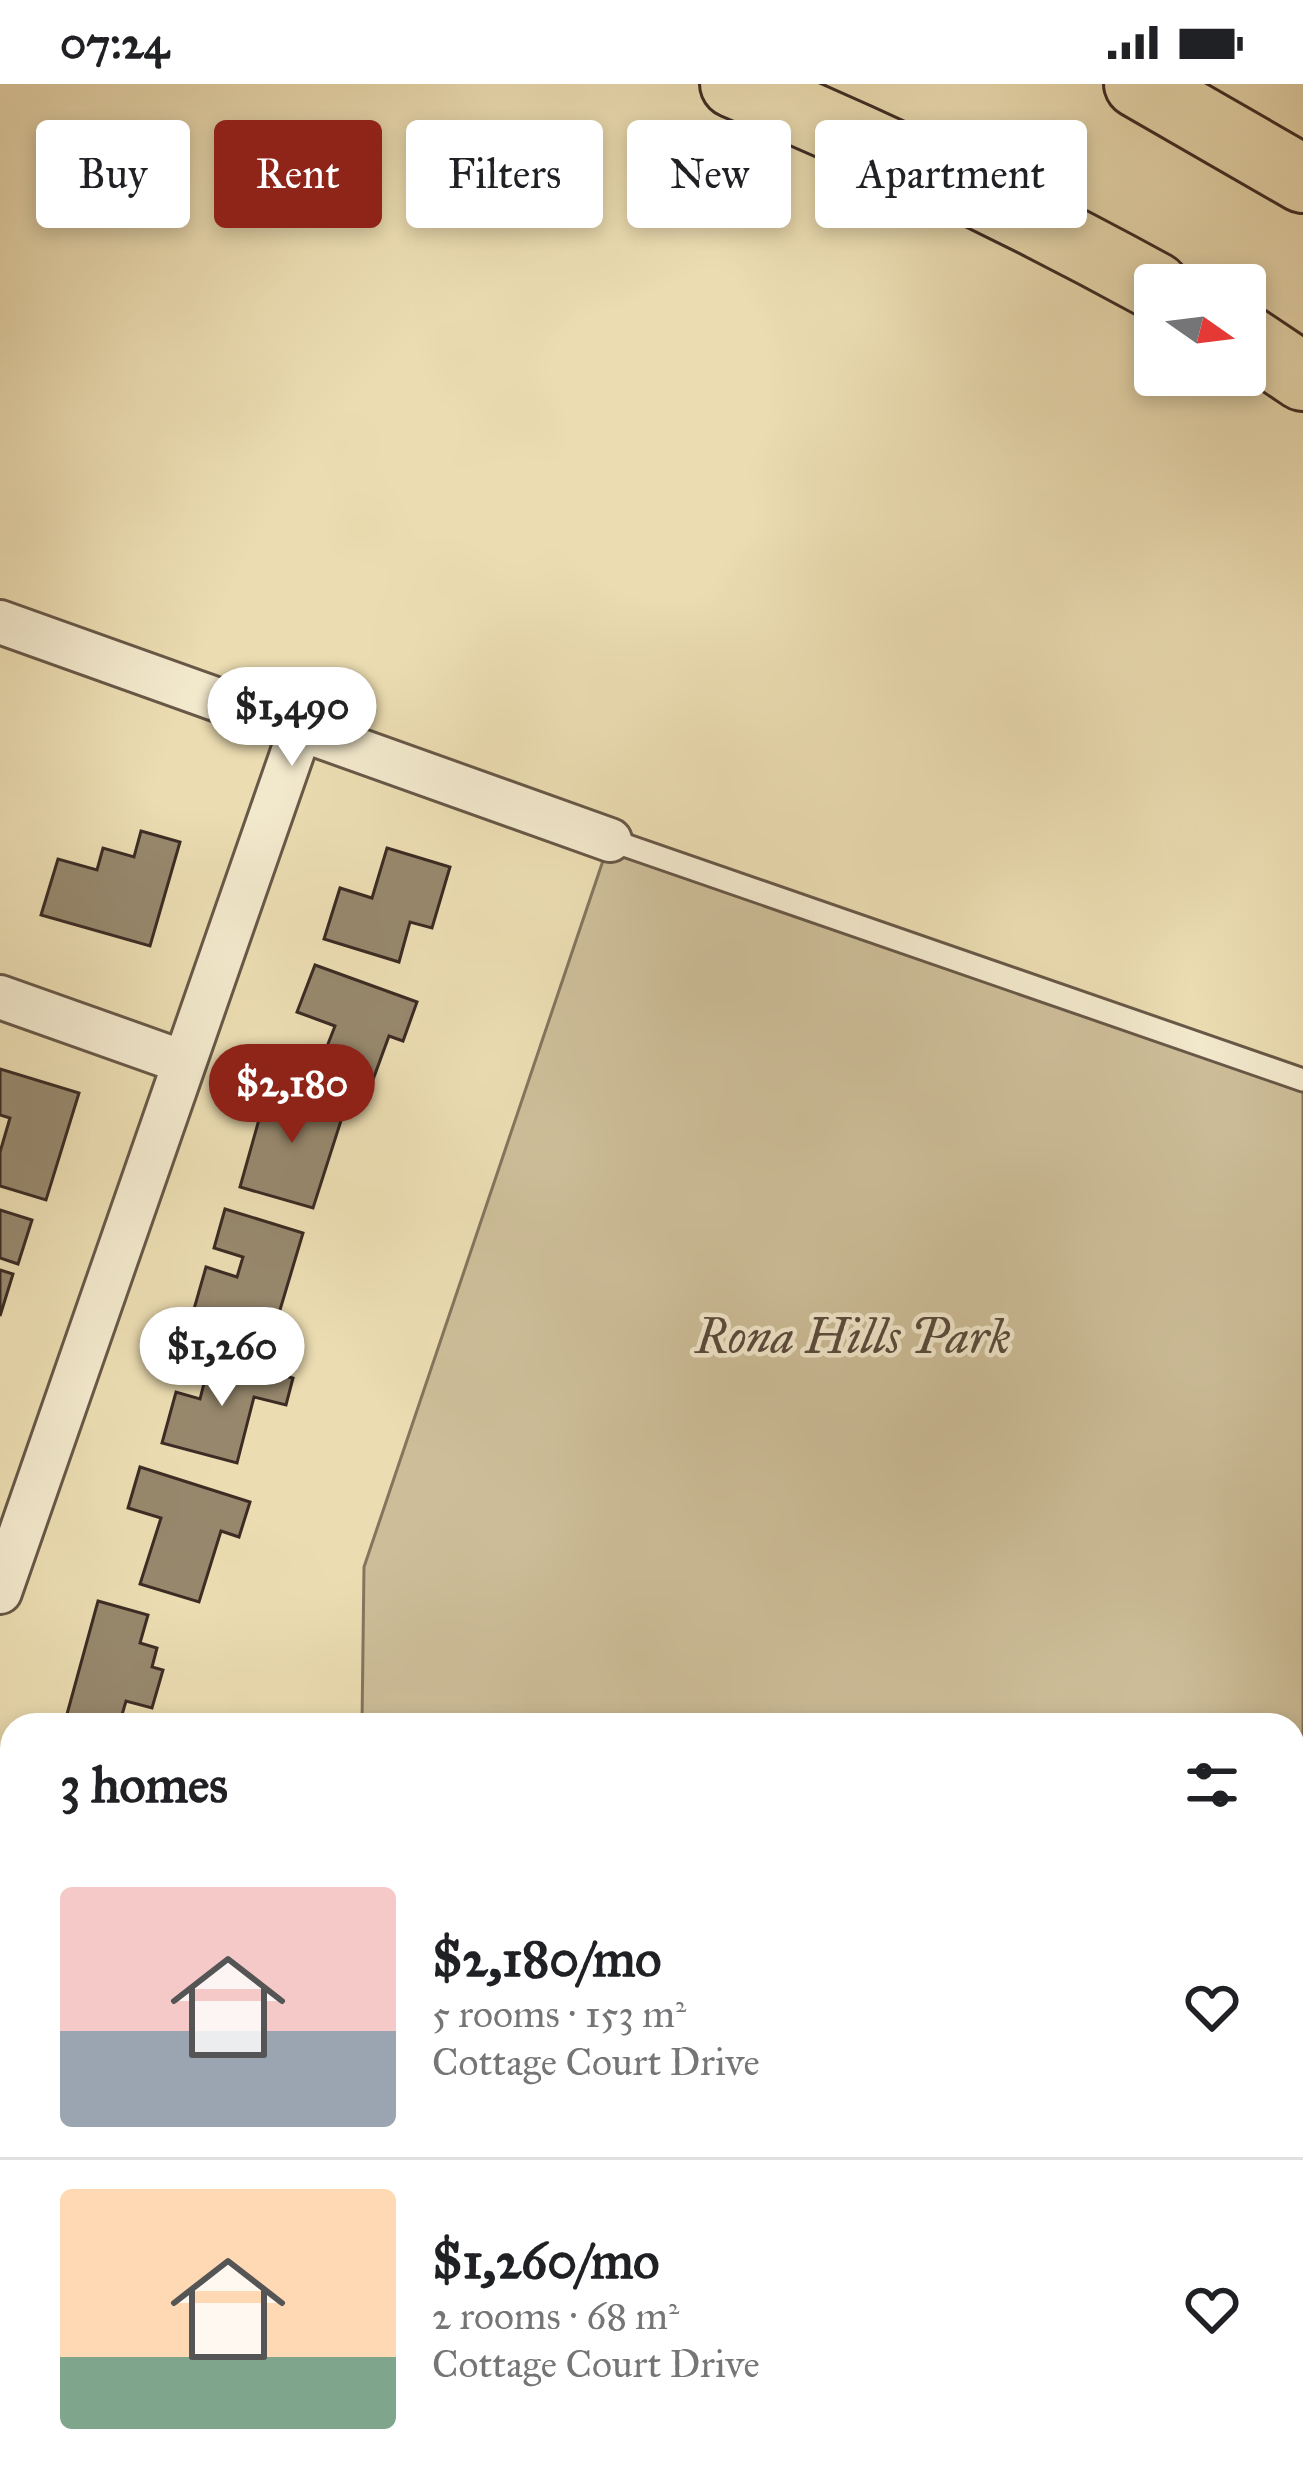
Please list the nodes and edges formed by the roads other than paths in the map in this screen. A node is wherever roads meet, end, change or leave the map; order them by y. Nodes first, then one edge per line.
1 (734, 84) edge
2 (1138, 84) edge
3 (1303, 179) edge
4 (1134, 275) edge
5 (1266, 352) edge
6 (1303, 377) edge
7 (0, 622) edge
8 (300, 731) junction
9 (610, 840) joint
10 (0, 998) edge
11 (183, 1062) junction
12 (1303, 1080) edge
13 (0, 1592) edge

1 - 4 highway
2 - 3 highway
5 - 6 highway
7 - 8 street
8 - 9 street
8 - 11 street
9 - 12 lane
10 - 11 street
11 - 13 street

